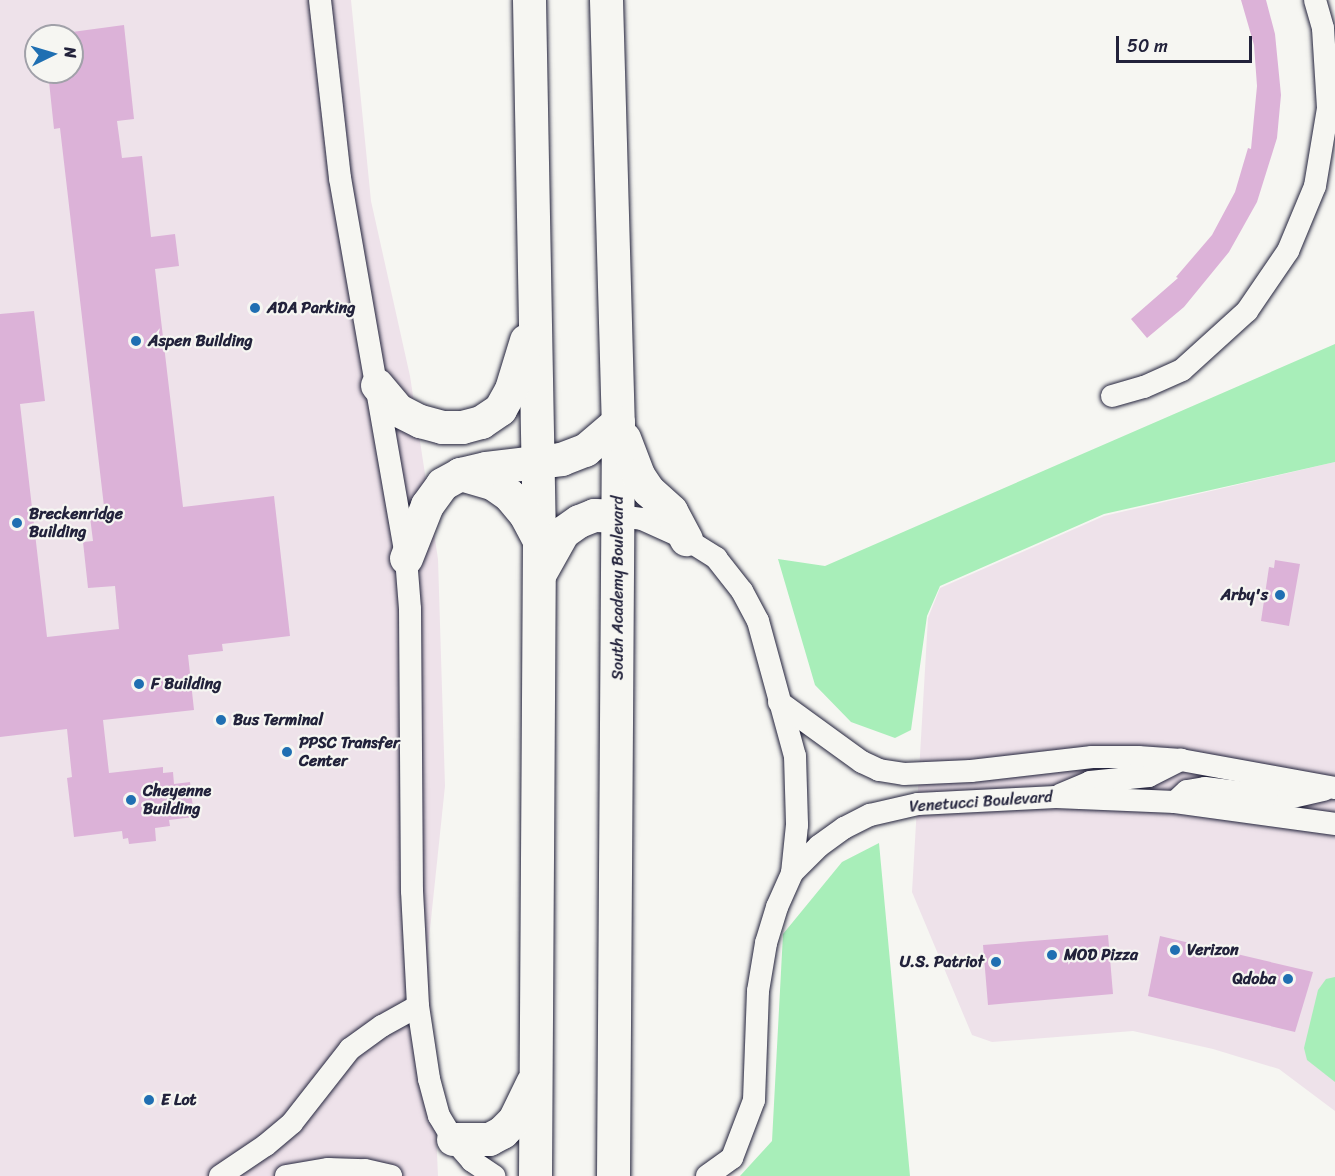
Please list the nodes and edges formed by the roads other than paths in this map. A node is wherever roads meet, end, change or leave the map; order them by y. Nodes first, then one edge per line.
1 (320, 0) edge
2 (1315, 0) edge
3 (607, 7) edge
4 (529, 8) edge
5 (535, 310) junction
6 (376, 385) junction
7 (1112, 396) dead end
8 (618, 422) junction
9 (538, 464) junction
10 (460, 474) junction
11 (618, 516) junction
12 (686, 539) junction
13 (539, 540) junction
14 (406, 558) junction
15 (538, 577) junction
16 (779, 702) junction
17 (1181, 760) junction
18 (1333, 788) edge
19 (1056, 797) junction
20 (1175, 802) junction
21 (1335, 824) edge
22 (792, 873) junction
23 (418, 1006) junction
24 (536, 1076) junction
25 (535, 1117) junction
26 (453, 1138) junction
27 (220, 1176) edge
28 (286, 1176) edge
29 (391, 1176) edge
30 (494, 1176) edge
31 (535, 1176) edge
32 (559, 1176) edge
33 (612, 1176) edge
34 (708, 1176) edge

1 - 6 street
2 - 7 street
3 - 8 highway, South Academy Boulevard
4 - 5 highway
5 - 6 highway
5 - 9 highway
6 - 14 street
8 - 9 highway
8 - 11 highway, South Academy Boulevard
8 - 12 highway
9 - 10 highway
9 - 13 highway
10 - 13 highway
10 - 14 highway
11 - 12 street
11 - 15 highway
11 - 33 highway, South Academy Boulevard
12 - 16 street
13 - 15 highway
14 - 23 street
15 - 24 highway
16 - 17 street, Venetucci Boulevard
16 - 22 street
17 - 18 street, Venetucci Boulevard
17 - 19 street
18 - 20 street
19 - 20 street, Venetucci Boulevard
19 - 22 street, Venetucci Boulevard
20 - 21 street, Venetucci Boulevard
22 - 34 street, Venetucci Boulevard
23 - 26 street
23 - 27 street
24 - 25 highway
24 - 26 highway
25 - 31 highway
25 - 32 highway
26 - 30 street
28 - 29 street

